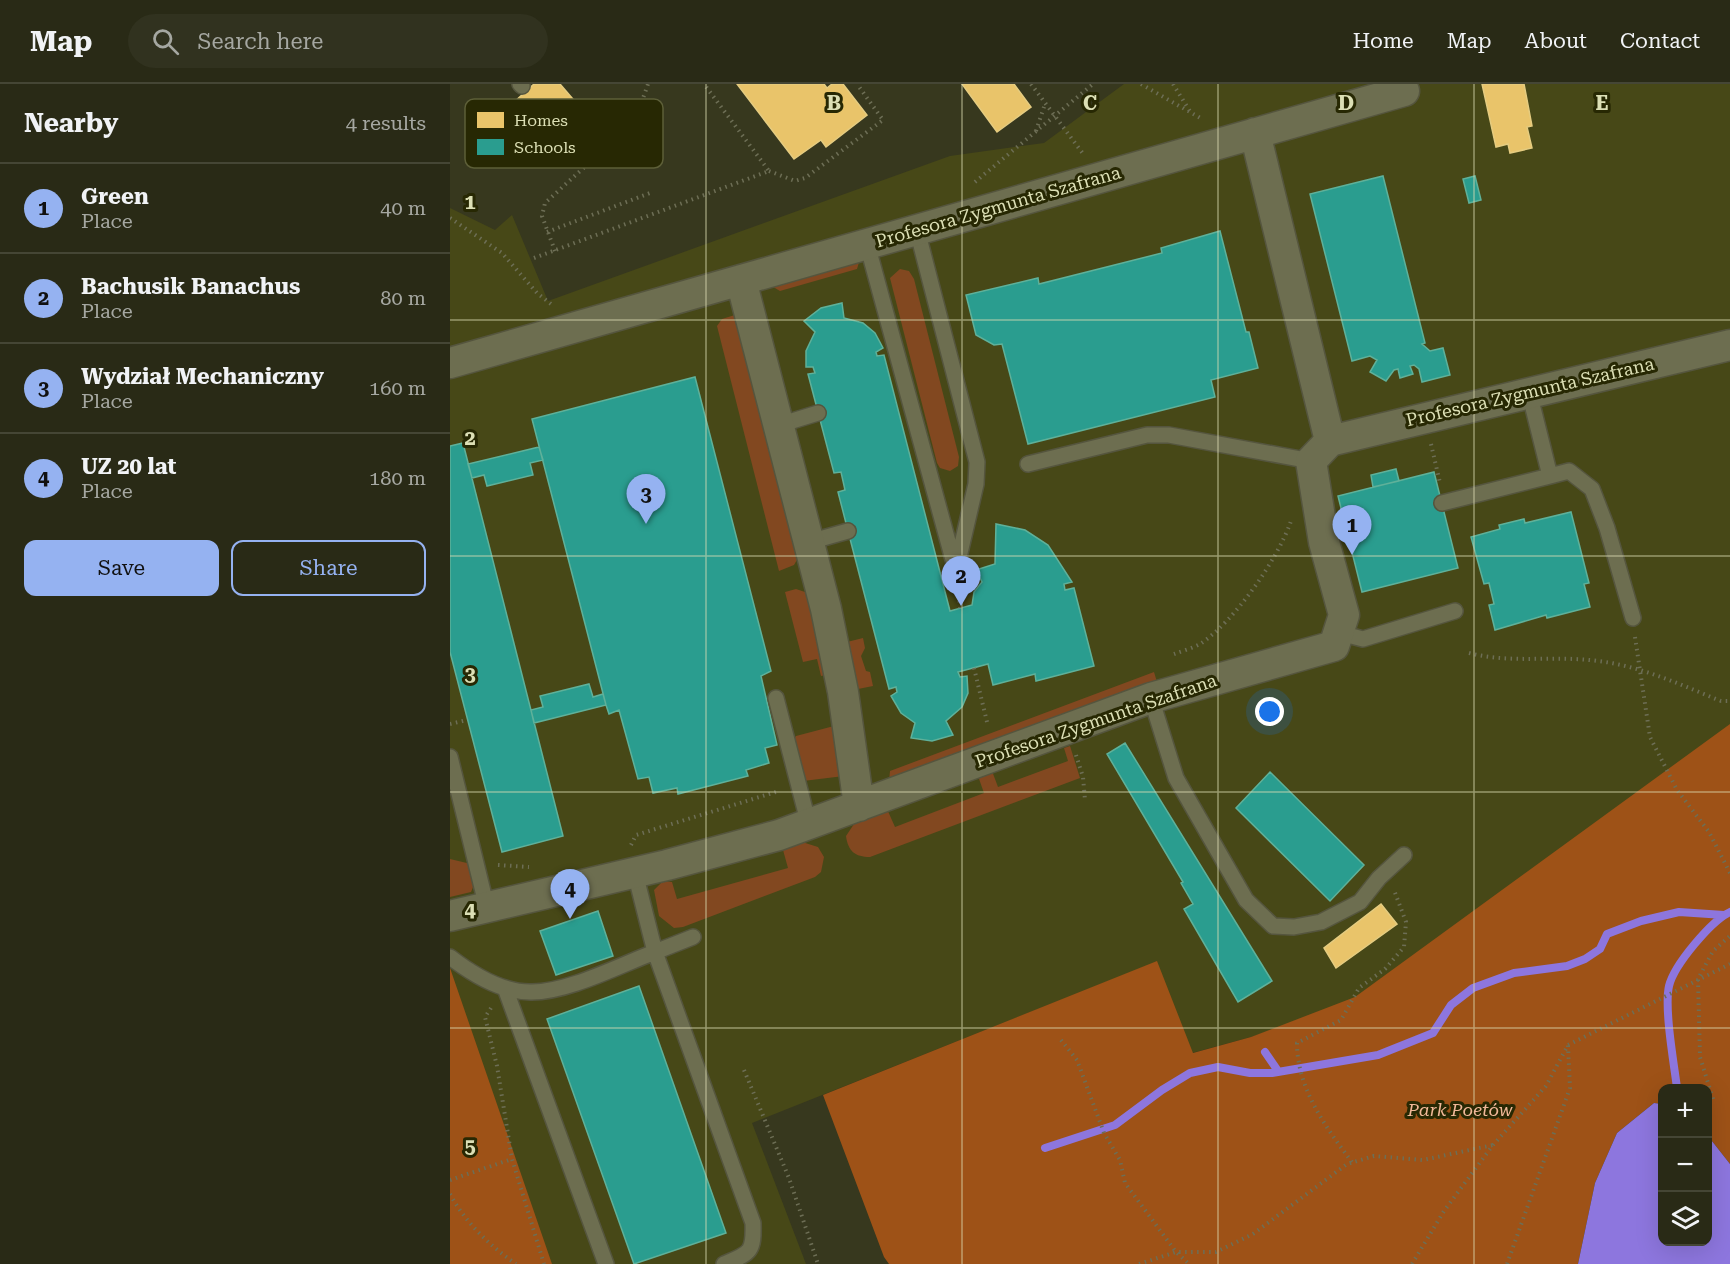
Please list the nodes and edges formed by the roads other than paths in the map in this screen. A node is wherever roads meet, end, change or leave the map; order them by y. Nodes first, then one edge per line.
1 (1402, 87) edge
2 (1256, 133) junction
3 (917, 230) junction
4 (867, 244) junction
5 (741, 280) junction
6 (1730, 345) edge
7 (451, 360) edge
8 (1529, 393) junction
9 (818, 413) dead end
10 (779, 425) junction
11 (1320, 451) junction
12 (1028, 464) dead end
13 (1550, 476) junction
14 (1442, 503) dead end
15 (848, 531) dead end
16 (809, 542) junction
17 (1455, 611) dead end
18 (1633, 618) road end
19 (1340, 633) junction
20 (776, 698) dead end
21 (1151, 698) junction
22 (450, 757) edge
23 (859, 806) junction
24 (809, 825) junction
25 (1404, 855) dead end
26 (631, 862) junction
27 (487, 908) junction
28 (450, 916) edge
29 (693, 937) dead end
30 (655, 952) junction
31 (450, 957) edge
32 (505, 988) junction
33 (606, 1264) edge
34 (724, 1264) edge

1 - 2 street, Profesora Zygmunta Szafrana
2 - 3 street, Profesora Zygmunta Szafrana
2 - 11 street
3 - 4 street, Profesora Zygmunta Szafrana
3 - 4 lane
4 - 5 street, Profesora Zygmunta Szafrana
5 - 7 street, Profesora Zygmunta Szafrana
5 - 10 street
6 - 8 street, Profesora Zygmunta Szafrana
8 - 11 street, Profesora Zygmunta Szafrana
8 - 13 lane
9 - 10 lane
10 - 16 street
11 - 12 lane
11 - 19 street
13 - 14 lane
13 - 18 lane
15 - 16 lane
16 - 23 street
17 - 19 lane
19 - 21 street, Profesora Zygmunta Szafrana
20 - 24 lane
21 - 23 street, Profesora Zygmunta Szafrana
21 - 25 lane
22 - 27 lane
23 - 24 street, Profesora Zygmunta Szafrana
24 - 26 street, Profesora Zygmunta Szafrana
26 - 27 street, Profesora Zygmunta Szafrana
26 - 30 lane
27 - 28 street, Profesora Zygmunta Szafrana
29 - 30 lane
30 - 32 lane
30 - 34 lane
31 - 32 lane
32 - 33 lane

